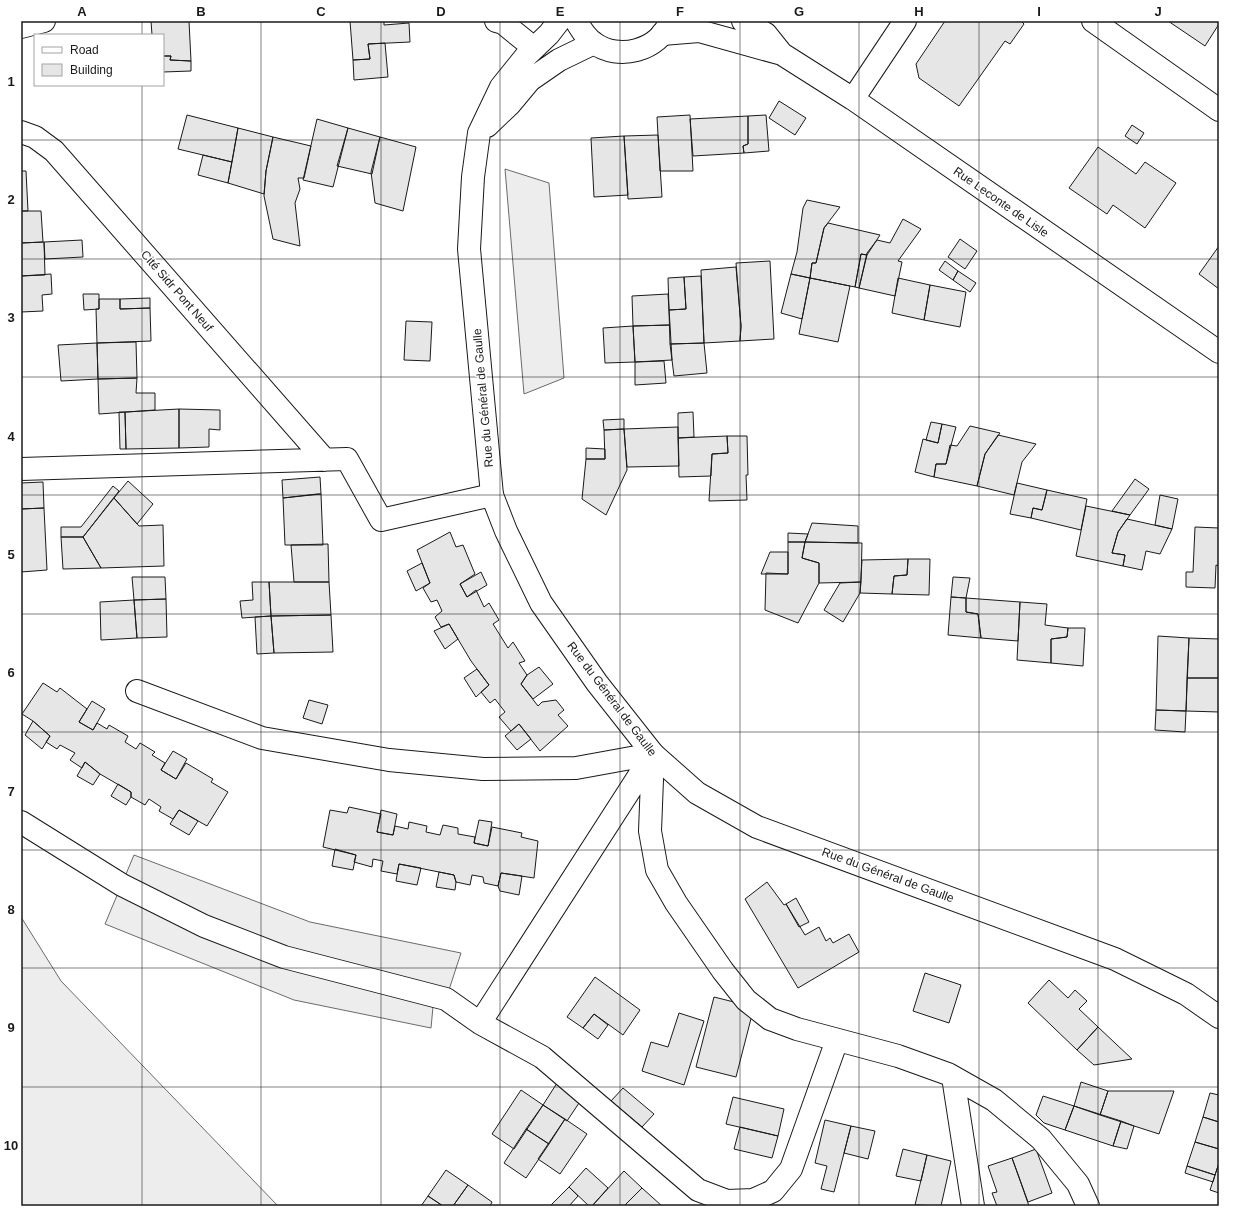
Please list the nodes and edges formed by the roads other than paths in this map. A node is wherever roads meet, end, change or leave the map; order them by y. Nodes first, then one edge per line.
1 (44, 21) edge
2 (496, 21) edge
3 (559, 21) edge
4 (576, 21) edge
5 (743, 21) edge
6 (905, 21) edge
7 (1093, 21) edge
8 (21, 27) edge
9 (666, 27) edge
10 (594, 43) junction
11 (534, 48) junction
12 (782, 54) junction
13 (853, 99) junction
14 (1219, 110) edge
15 (21, 132) edge
16 (479, 133) junction
17 (1219, 352) edge
18 (325, 460) junction
19 (21, 469) edge
20 (492, 495) junction
21 (137, 691) dead end
22 (653, 754) junction
23 (21, 822) edge
24 (1219, 1018) edge
25 (480, 1024) junction
26 (837, 1040) junction
27 (953, 1077) junction
28 (973, 1206) edge
29 (1088, 1206) edge

1 - 8 street
2 - 11 street
3 - 11 street, Rue du Général de Gaulle
4 - 10 street
5 - 12 street, Rue Leconte de Lisle
6 - 13 street
7 - 14 street
9 - 10 street
9 - 12 street, Rue Leconte de Lisle
10 - 16 street
11 - 16 street, Rue du Général de Gaulle
12 - 13 street, Rue Leconte de Lisle
13 - 17 street, Rue Leconte de Lisle
15 - 18 street, Cité Sidr Pont Neuf
16 - 20 street, Rue du Général de Gaulle
18 - 19 street
18 - 20 street
20 - 22 street, Rue du Général de Gaulle
21 - 22 street
22 - 24 street, Rue du Général de Gaulle
22 - 25 street
22 - 26 street
23 - 25 street
25 - 26 street
26 - 27 street
27 - 28 street
27 - 29 street

